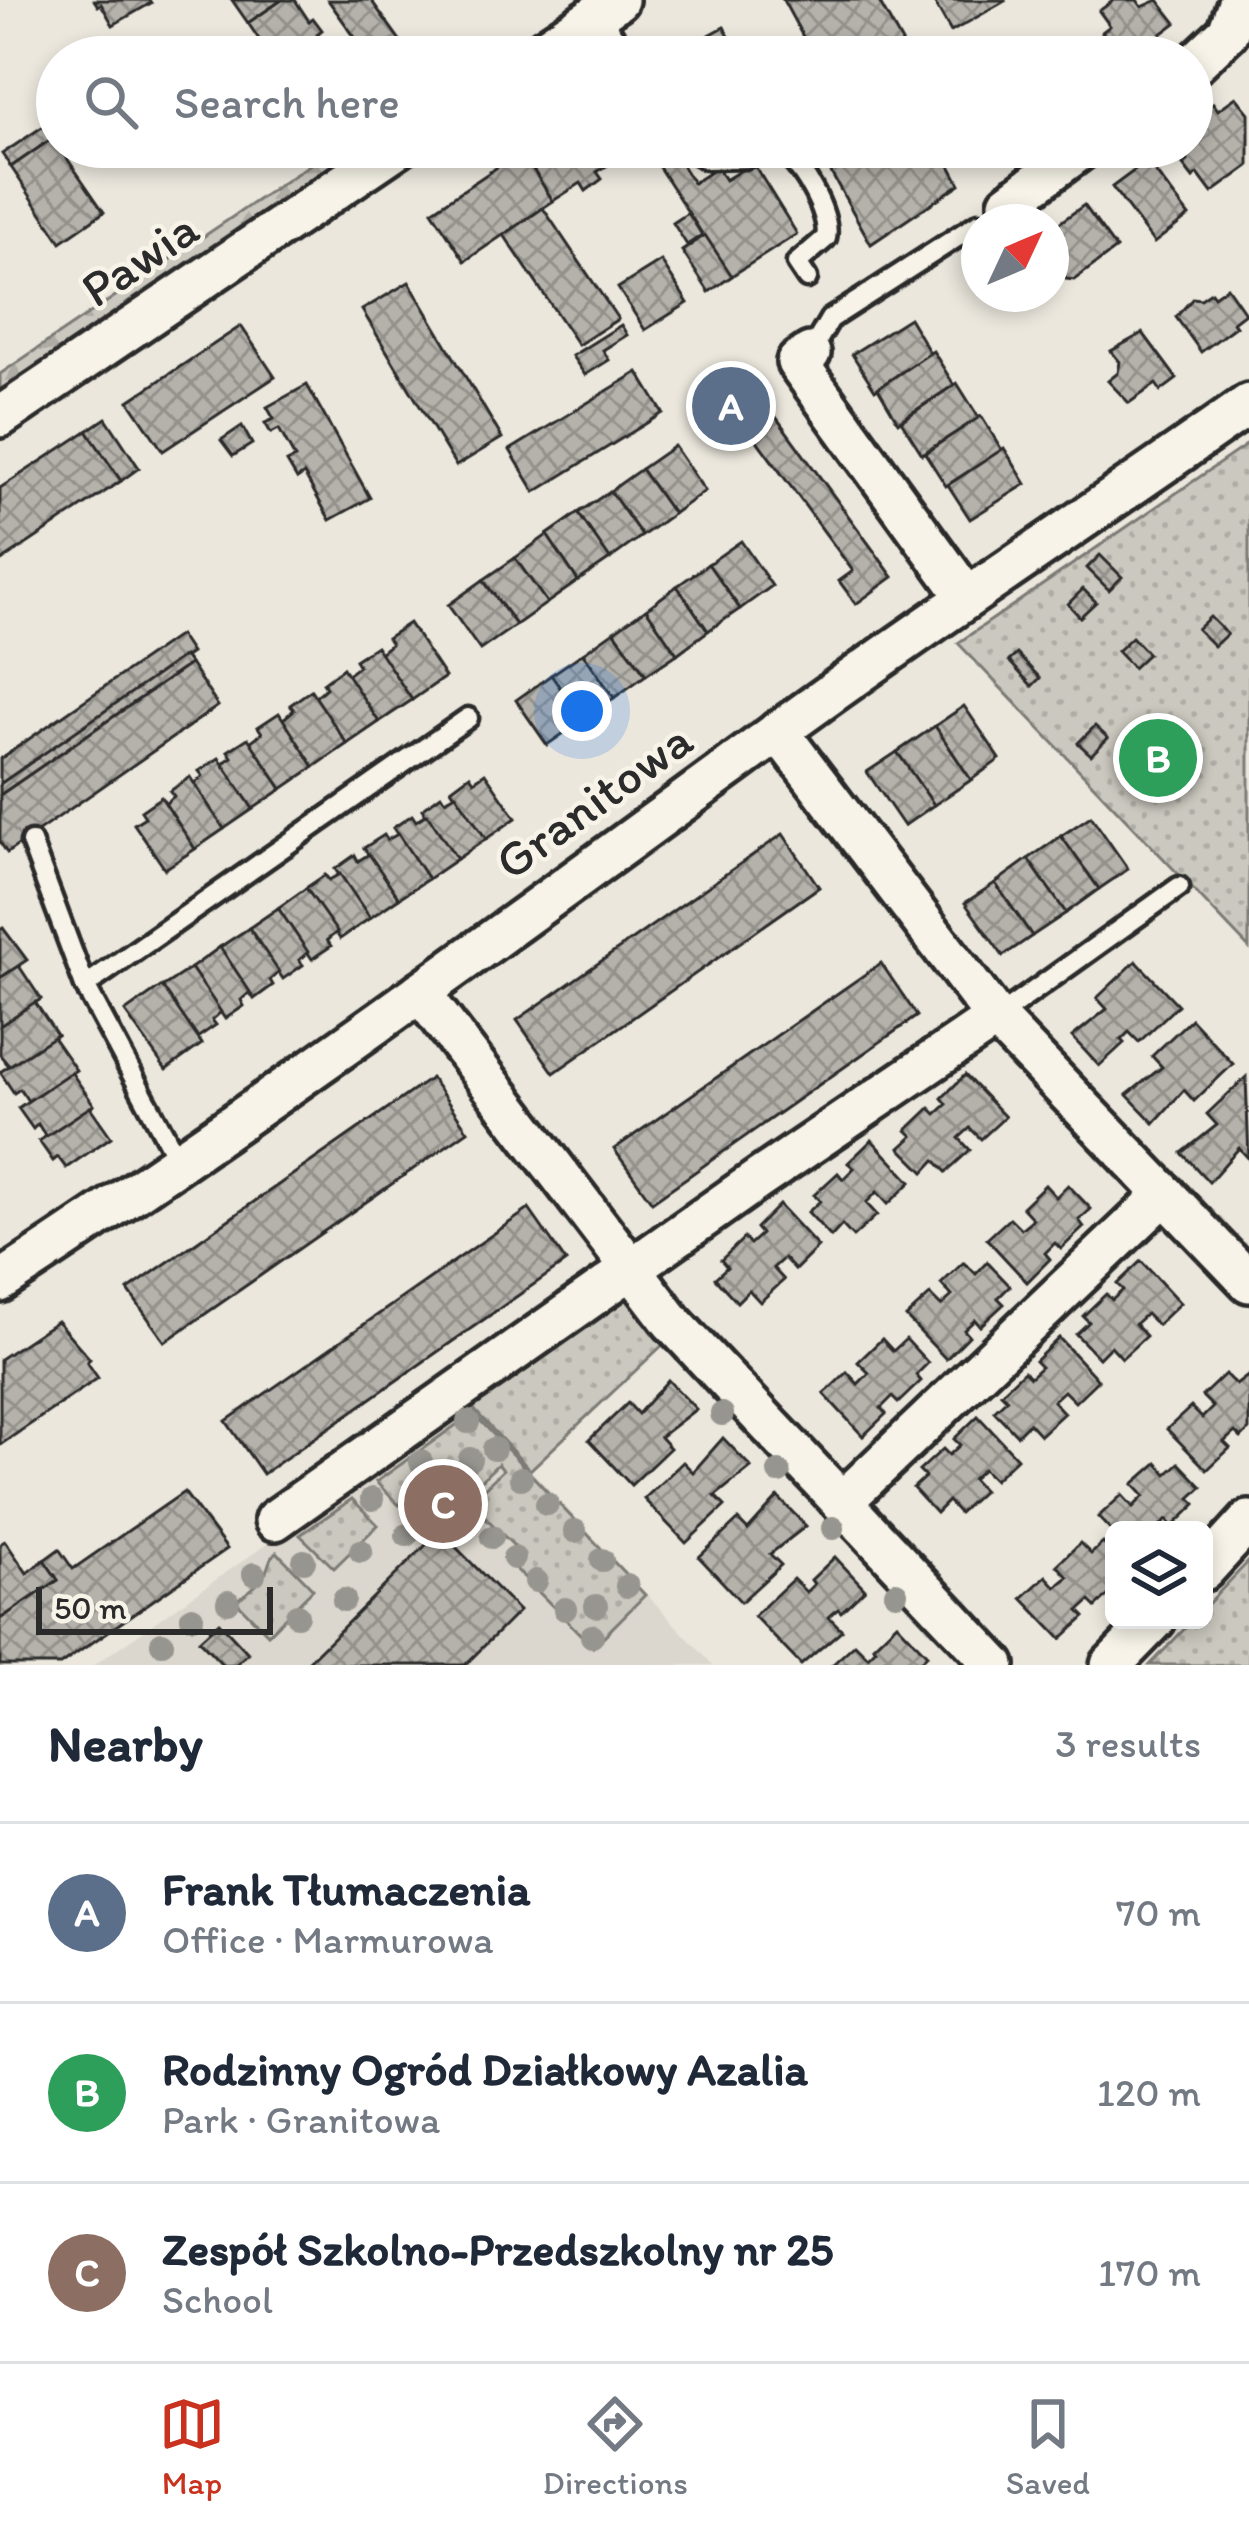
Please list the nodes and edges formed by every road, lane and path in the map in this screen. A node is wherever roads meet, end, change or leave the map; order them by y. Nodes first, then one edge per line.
1 (1239, 0) edge
2 (609, 7) edge
3 (565, 36) edge
4 (619, 36) edge
5 (1213, 46) edge
6 (367, 168) edge
7 (798, 168) edge
8 (1055, 168) edge
9 (1006, 204) edge
10 (961, 234) edge
11 (806, 278) dead end
12 (810, 353) joint
13 (1249, 404) edge
14 (0, 417) edge
15 (966, 596) junction
16 (469, 718) dead end
17 (778, 731) junction
18 (31, 842) dead end
19 (1179, 887) dead end
20 (85, 986) junction
21 (420, 992) junction
22 (996, 1018) junction
23 (179, 1162) junction
24 (1165, 1194) junction
25 (632, 1272) junction
26 (0, 1282) edge
27 (1249, 1282) edge
28 (842, 1502) junction
29 (275, 1520) dead end
30 (1249, 1521) edge
31 (1213, 1560) edge
32 (1146, 1629) edge
33 (995, 1665) edge
34 (1111, 1665) edge

1 - 5 street
2 - 3 street
2 - 4 lane
6 - 14 street, Pawia
7 - 11 lane
8 - 9 street
10 - 12 lane
12 - 15 street
13 - 15 street, Granitowa
15 - 17 street, Granitowa
16 - 20 lane
17 - 21 street, Granitowa
17 - 22 street
18 - 20 lane
19 - 22 lane
20 - 23 lane
21 - 23 street, Granitowa
21 - 25 street
22 - 24 street
22 - 25 street
23 - 26 street, Granitowa
24 - 27 street
24 - 28 street
25 - 28 street
25 - 29 street
28 - 33 street
30 - 31 street
32 - 34 street

